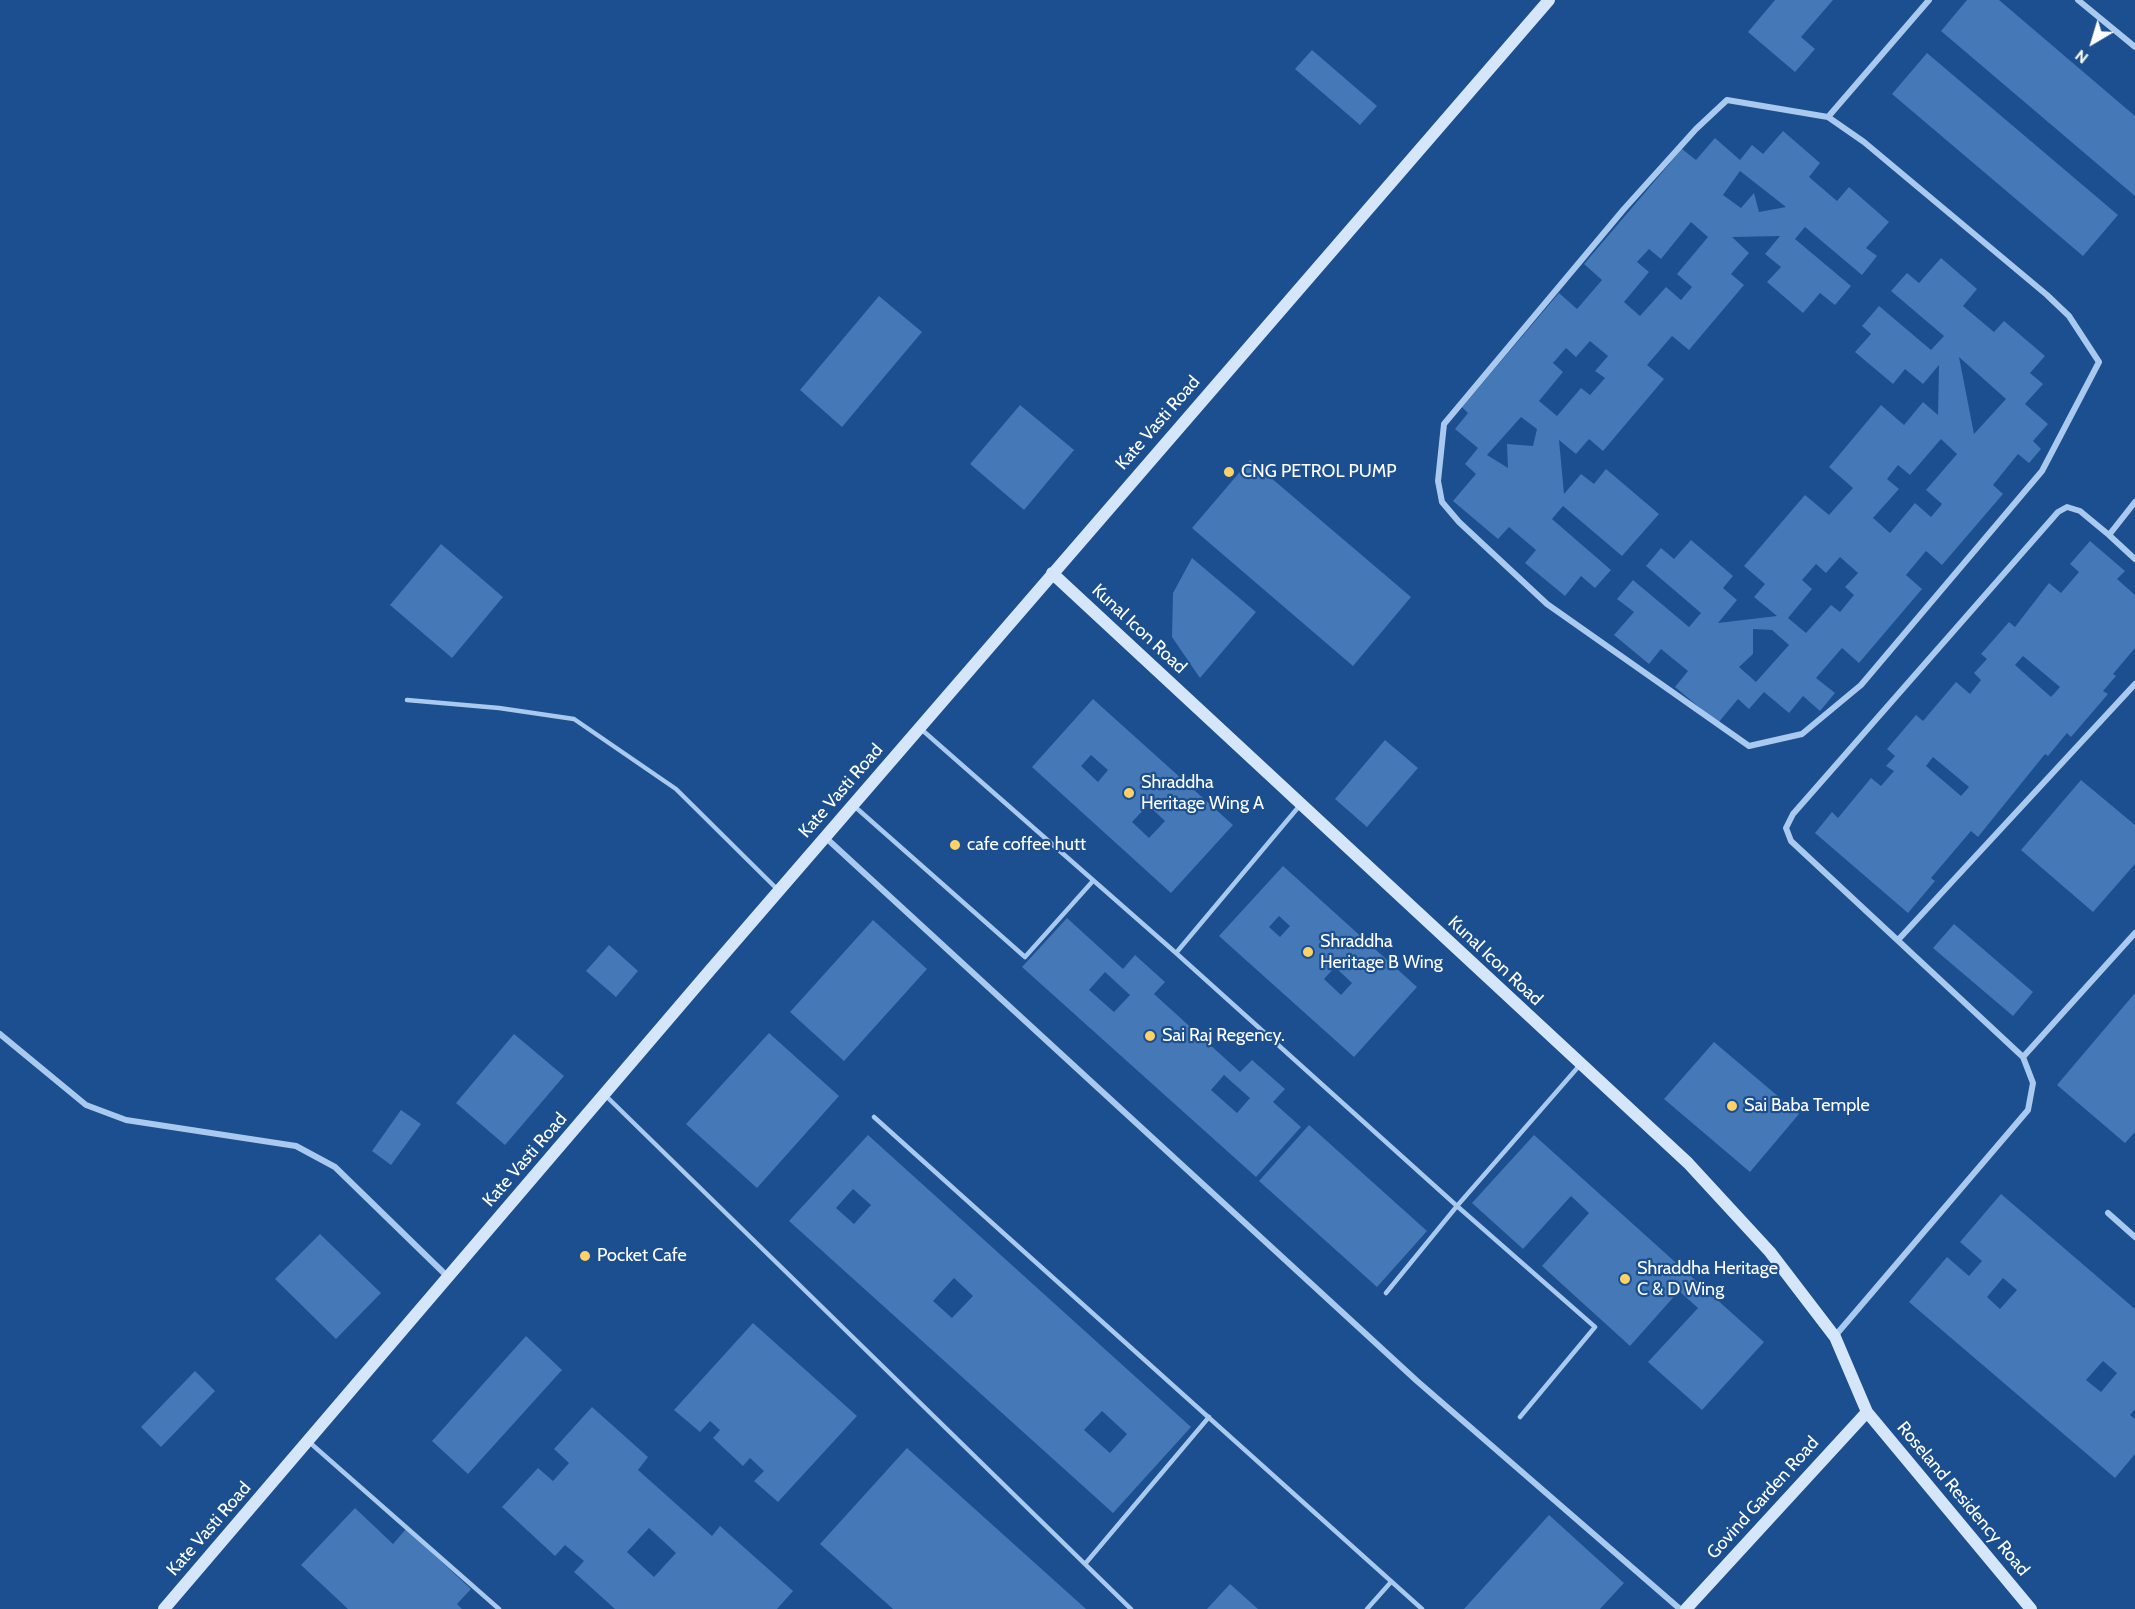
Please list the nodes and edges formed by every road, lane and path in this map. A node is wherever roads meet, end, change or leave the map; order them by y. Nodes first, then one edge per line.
1 (1549, 0) edge
2 (1929, 0) edge
3 (2078, 0) edge
4 (2135, 47) edge
5 (1828, 117) junction
6 (2135, 502) edge
7 (2109, 535) junction
8 (2135, 559) edge
9 (1052, 573) junction
10 (2135, 684) edge
11 (407, 700) dead end
12 (920, 728) junction
13 (1300, 804) junction
14 (854, 805) junction
15 (825, 837) junction
16 (1092, 882) junction
17 (779, 891) junction
18 (2135, 933) edge
19 (1898, 940) junction
20 (1176, 953) junction
21 (0, 1034) edge
22 (2023, 1058) junction
23 (1580, 1065) junction
24 (605, 1095) junction
25 (874, 1117) dead end
26 (1457, 1206) junction
27 (2108, 1213) dead end
28 (2135, 1237) edge
29 (448, 1277) junction
30 (1386, 1293) dead end
31 (1835, 1337) junction
32 (1867, 1412) junction
33 (1209, 1417) junction
34 (1520, 1417) dead end
35 (308, 1441) junction
36 (1085, 1563) junction
37 (1391, 1582) junction
38 (164, 1609) edge
39 (499, 1609) edge
40 (1131, 1609) edge
41 (1367, 1609) edge
42 (1422, 1609) edge
43 (1680, 1609) edge
44 (1686, 1609) edge
45 (2031, 1609) edge

1 - 9 street, Kate Vasti Road
2 - 5 street
3 - 4 street
5 - 5 street
6 - 7 street
7 - 8 street
7 - 19 street
9 - 12 street, Kate Vasti Road
9 - 13 street, Kunal Icon Road
10 - 19 street
11 - 17 lane
12 - 14 street, Kate Vasti Road
12 - 16 lane
13 - 20 lane
13 - 23 street, Kunal Icon Road
14 - 15 street, Kate Vasti Road
14 - 16 lane
15 - 17 street, Kate Vasti Road
15 - 43 street
16 - 20 lane
17 - 24 street, Kate Vasti Road
18 - 22 street
19 - 22 street
20 - 26 lane
21 - 29 street
22 - 31 street
23 - 26 lane
23 - 31 street, Kunal Icon Road
24 - 29 street, Kate Vasti Road
24 - 36 lane
25 - 33 lane
26 - 30 lane
26 - 34 lane
27 - 28 street
29 - 35 street, Kate Vasti Road
31 - 32 street, Kunal Icon Road
32 - 44 street, Govind Garden Road
32 - 45 street, Roseland Residency Road
33 - 36 lane
33 - 37 lane
35 - 38 street, Kate Vasti Road
35 - 39 lane
36 - 40 lane
37 - 41 lane
37 - 42 lane

